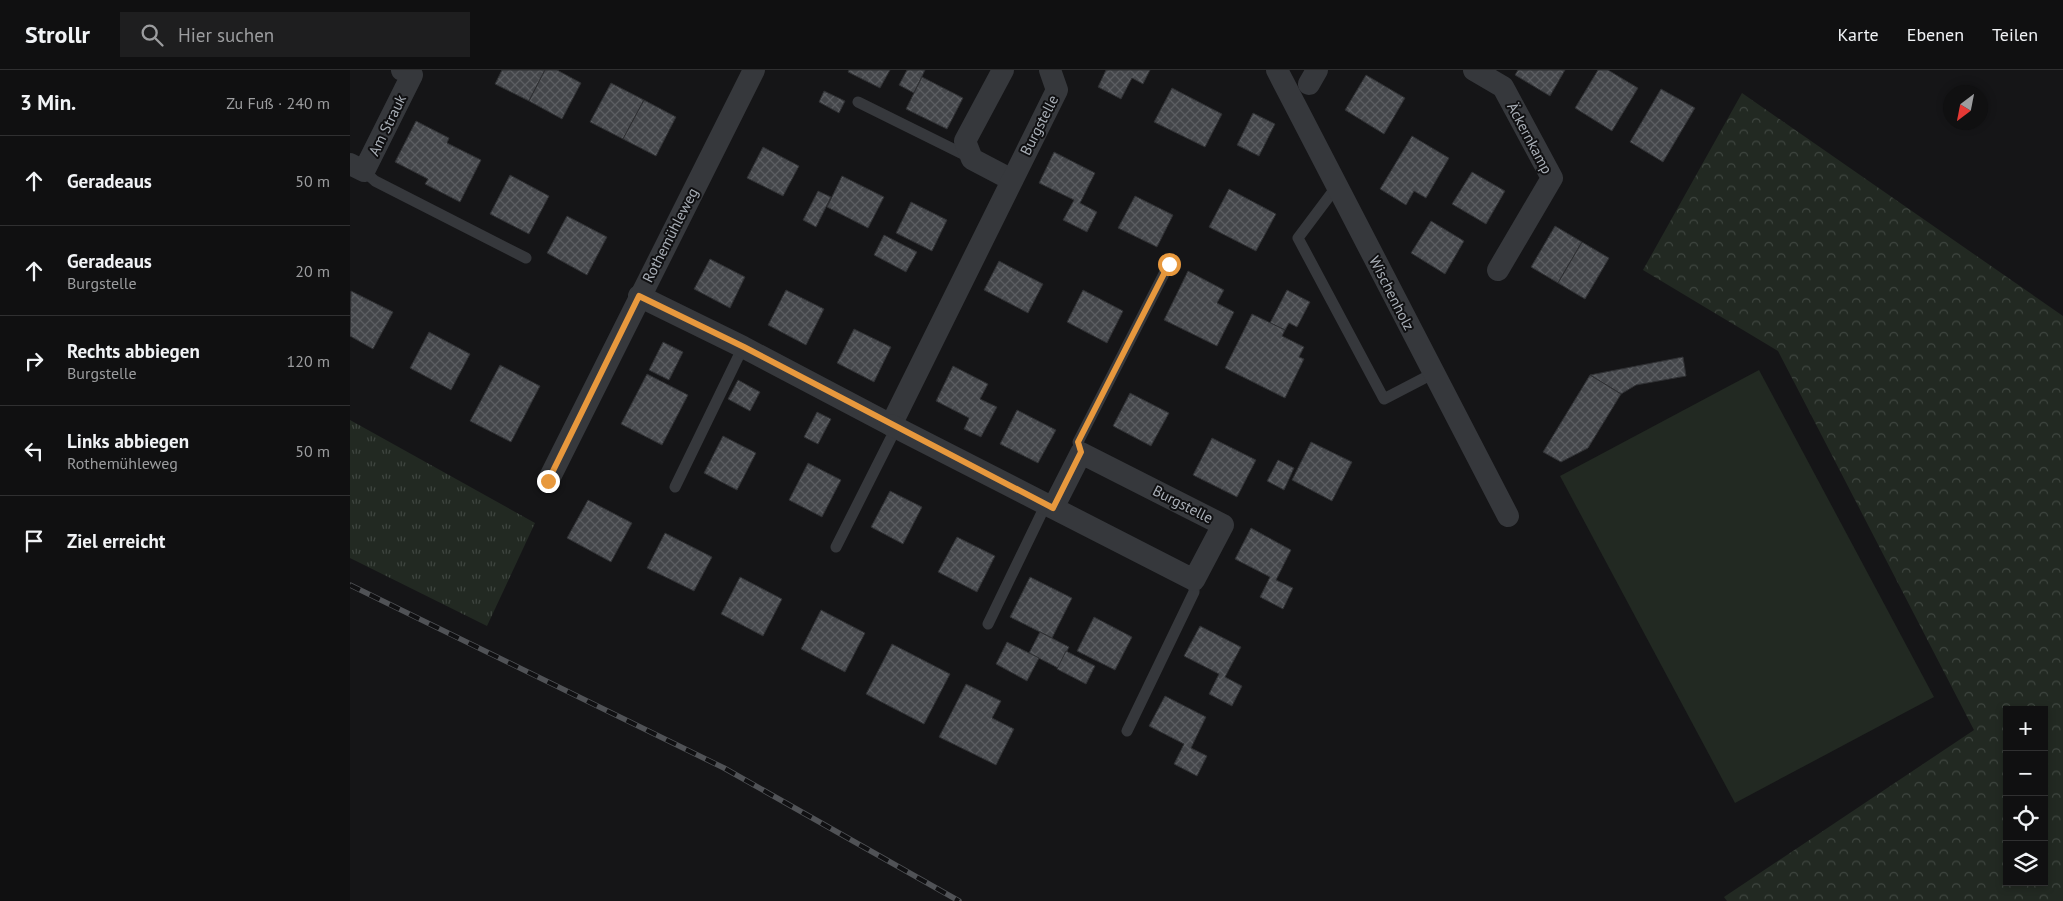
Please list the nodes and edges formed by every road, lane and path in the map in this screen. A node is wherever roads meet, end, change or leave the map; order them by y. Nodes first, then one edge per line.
1 (402, 70) edge
2 (1003, 70) edge
3 (1050, 70) edge
4 (1277, 70) edge
5 (1474, 70) edge
6 (746, 73) edge
7 (858, 102) dead end
8 (972, 159) junction
9 (357, 168) edge
10 (1012, 180) junction
11 (1337, 186) junction
12 (526, 258) dead end
13 (1169, 264) dead end
14 (1498, 270) dead end
15 (639, 296) junction
16 (744, 347) junction
17 (1434, 373) junction
18 (894, 426) junction
19 (1081, 452) junction
20 (548, 481) dead end
21 (675, 487) dead end
22 (1049, 506) junction
23 (1508, 516) dead end
24 (836, 547) dead end
25 (1194, 580) junction
26 (988, 624) dead end
27 (1127, 731) dead end

1 - 9 street, Am Strauk
2 - 8 street
3 - 10 street, Burgstelle
4 - 11 street, Wischenholz
5 - 14 street, Äckernkamp
6 - 15 street, Rothemühleweg
7 - 8 lane
8 - 10 street
9 - 12 lane
10 - 18 street, Burgstelle
11 - 17 street, Wischenholz
11 - 17 lane
13 - 19 lane
15 - 16 street
15 - 20 street, Rothemühleweg
16 - 18 street
16 - 21 lane
17 - 23 street, Wischenholz
18 - 22 street
18 - 24 lane
19 - 22 street
19 - 25 street, Burgstelle
22 - 25 street
22 - 26 lane
25 - 27 lane

